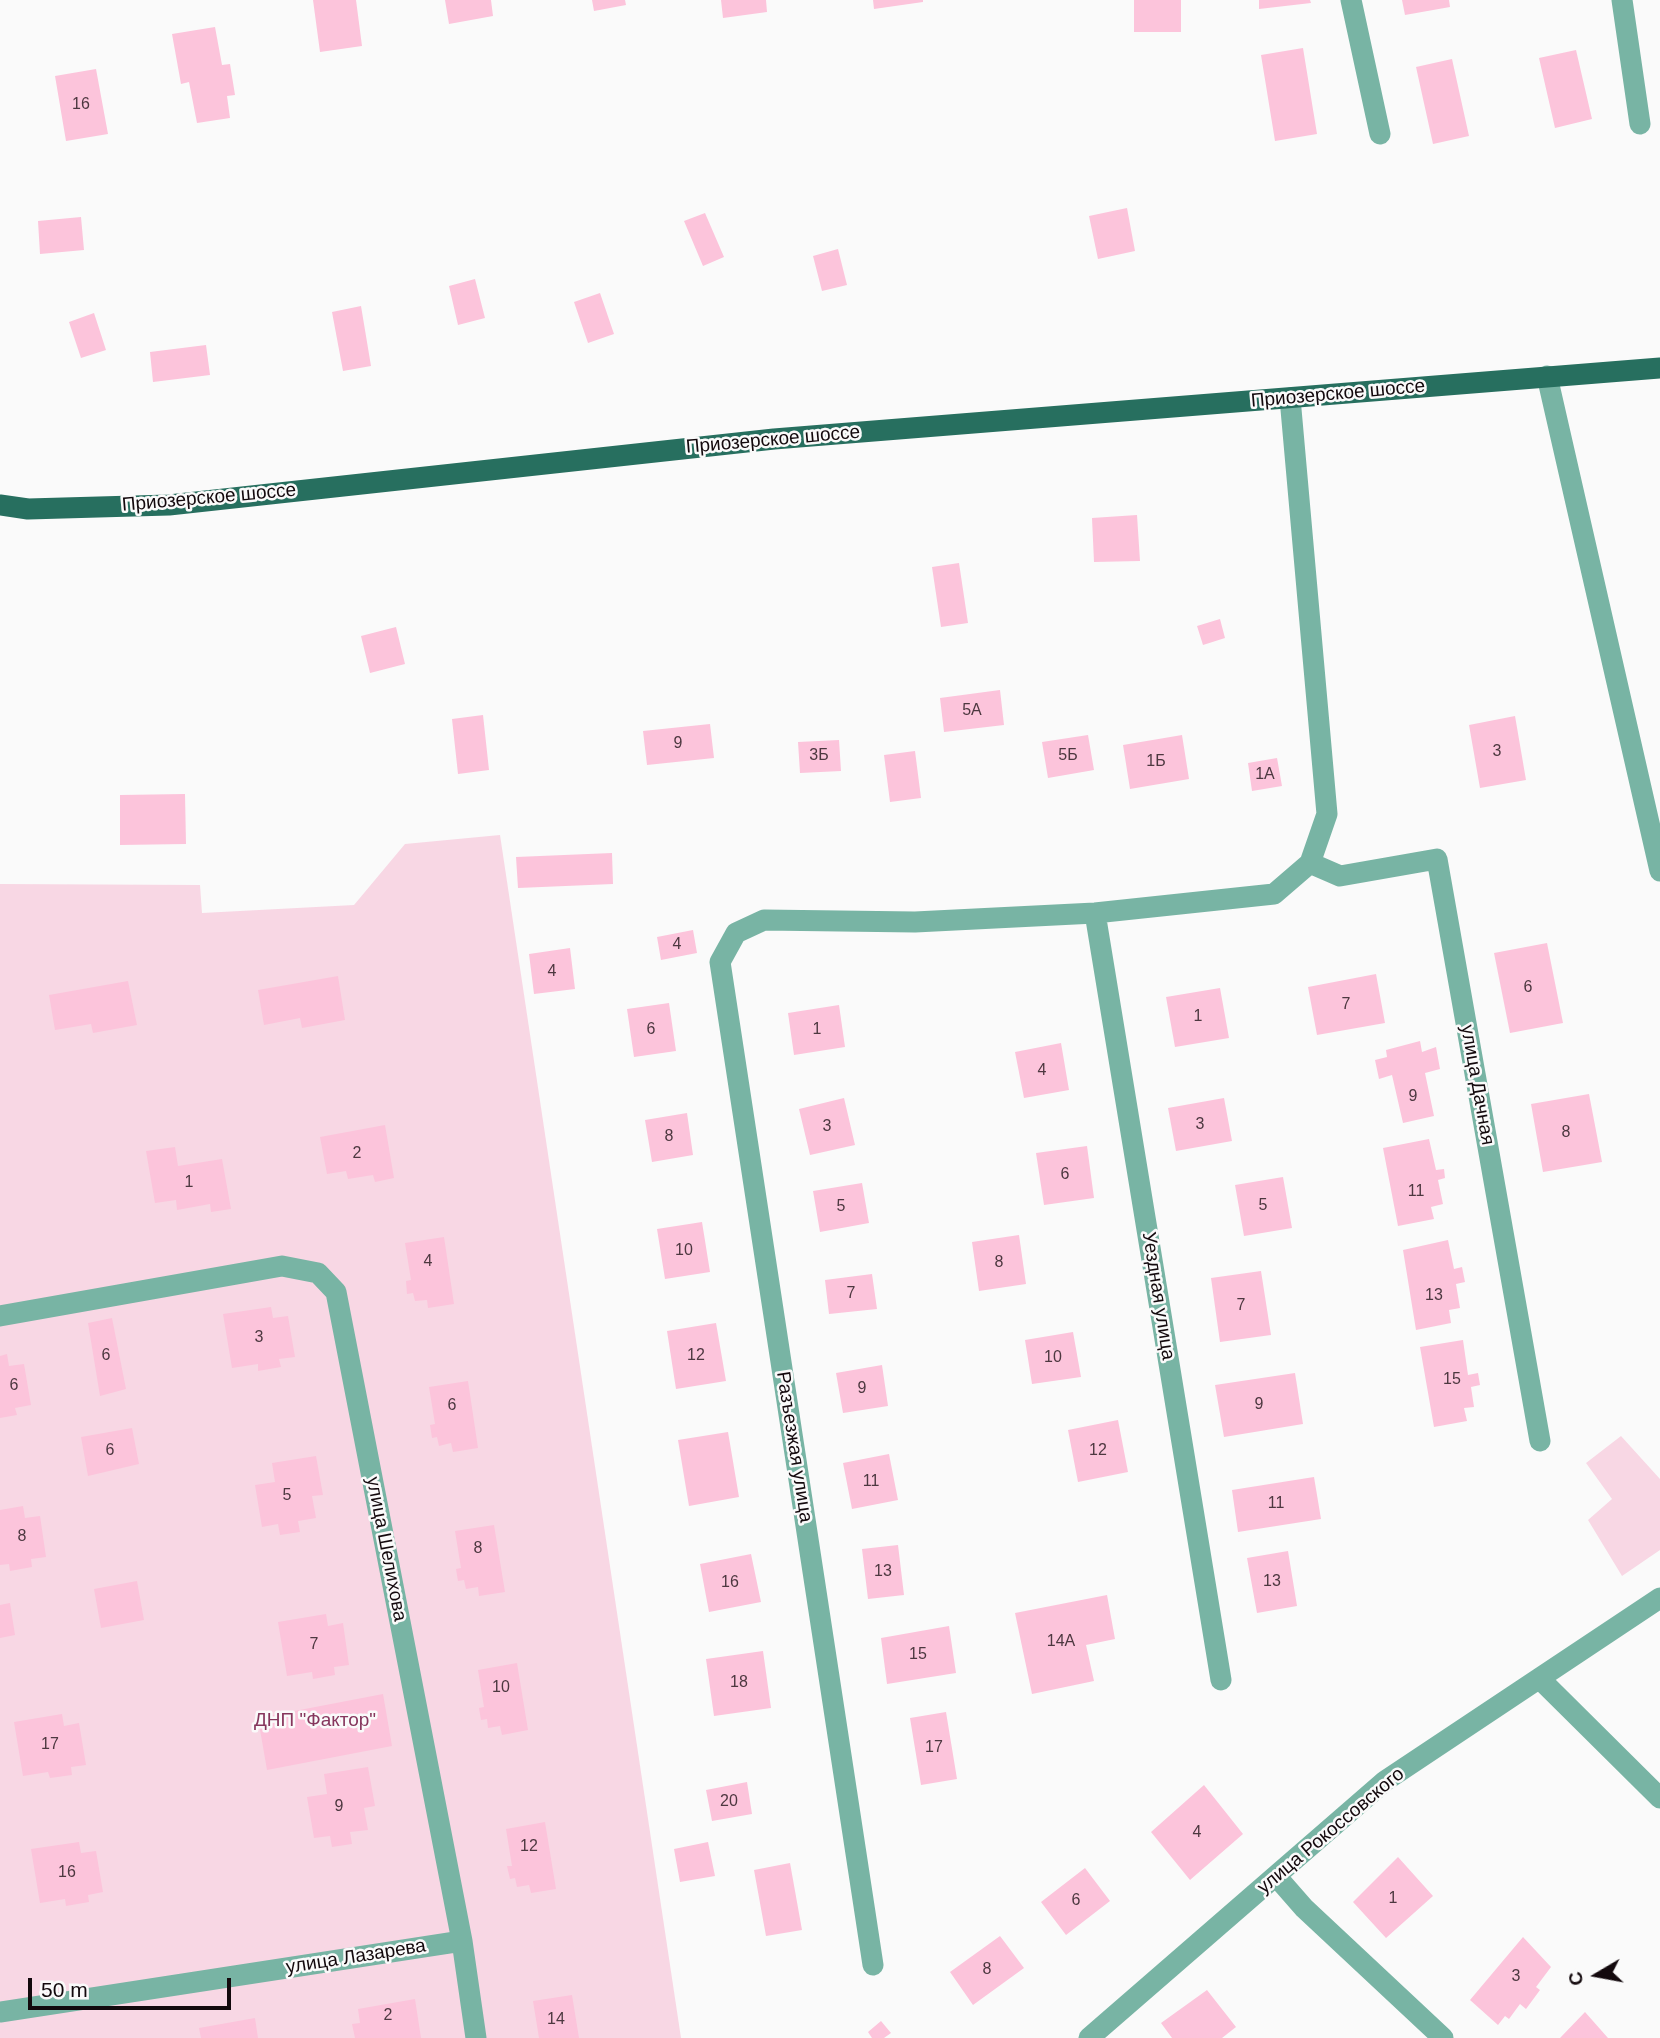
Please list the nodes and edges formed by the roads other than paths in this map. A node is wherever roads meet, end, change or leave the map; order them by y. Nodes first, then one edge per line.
1 (1352, 0) edge
2 (1622, 0) edge
3 (1640, 124) dead end
4 (1380, 135) dead end
5 (1660, 368) edge
6 (1547, 376) junction
7 (1290, 398) junction
8 (0, 505) edge
9 (1310, 863) junction
10 (1660, 871) edge
11 (1095, 913) junction
12 (0, 1316) edge
13 (1540, 1441) dead end
14 (1660, 1598) edge
15 (1221, 1679) dead end
16 (1541, 1680) junction
17 (1660, 1798) edge
18 (1276, 1876) junction
19 (462, 1941) junction
20 (873, 1965) dead end
21 (1, 2006) edge
22 (476, 2038) edge
23 (1089, 2038) edge
24 (1443, 2038) edge

1 - 4 street
2 - 3 street
5 - 6 main road, Приозерское шоссе
6 - 7 main road, Приозерское шоссе
6 - 10 street
7 - 8 main road, Приозерское шоссе
7 - 9 street
9 - 11 street
9 - 13 street, улица Дачная
11 - 15 street, Уездная улица
11 - 20 street, Разъезжая улица
12 - 19 street, улица Шелихова
14 - 16 street, улица Рокоссовского
16 - 17 street
16 - 18 street, улица Рокоссовского
18 - 23 street, улица Рокоссовского
18 - 24 street
19 - 21 street, улица Лазарева
19 - 22 street, улица Шелихова

